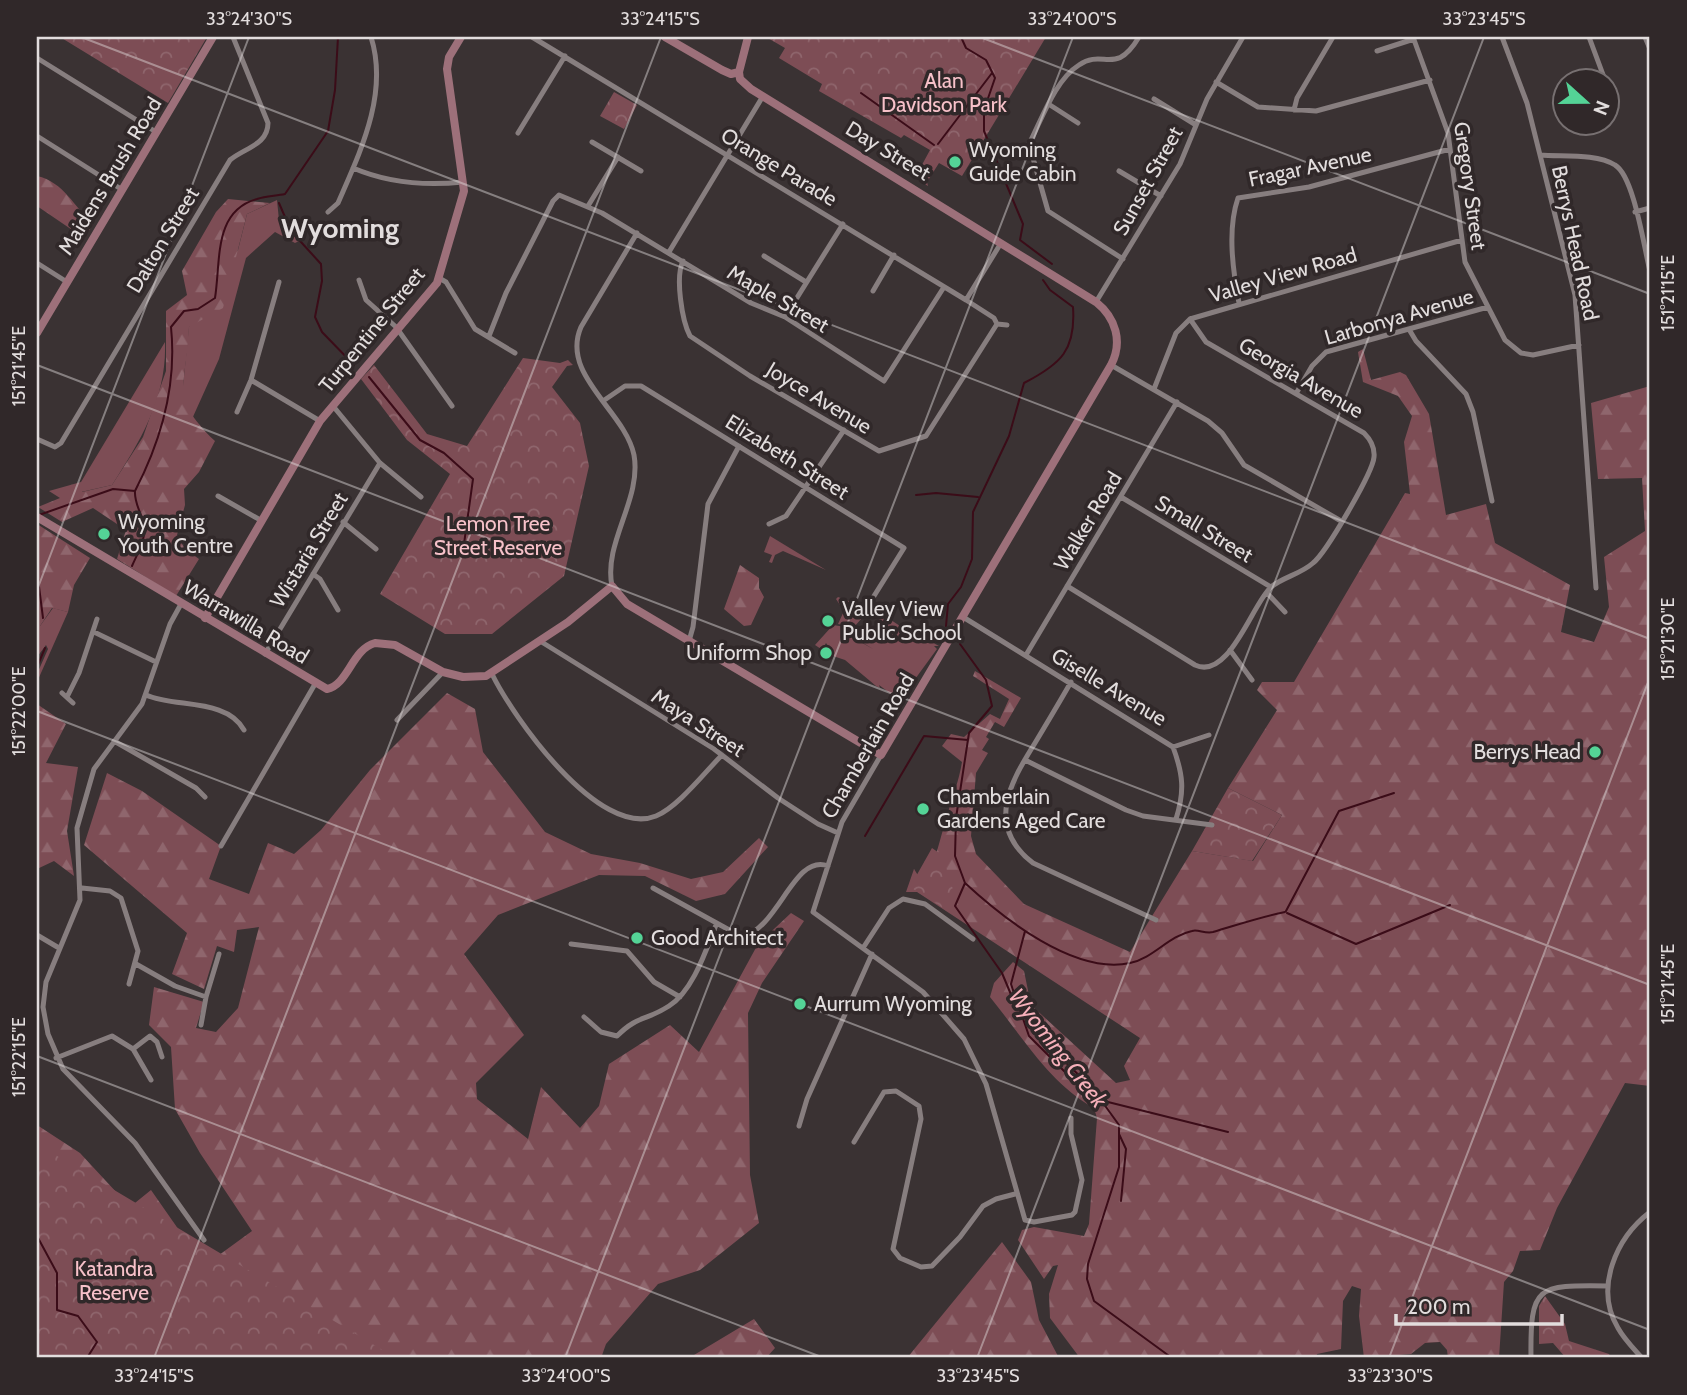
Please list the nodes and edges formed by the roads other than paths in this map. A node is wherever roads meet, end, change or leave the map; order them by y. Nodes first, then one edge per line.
1 (213, 37) edge
2 (233, 37) edge
3 (371, 37) edge
4 (461, 37) edge
5 (533, 37) edge
6 (665, 37) edge
7 (748, 37) edge
8 (1139, 37) edge
9 (1243, 37) edge
10 (1333, 37) edge
11 (1502, 37) edge
12 (1589, 37) edge
13 (1645, 37) edge
14 (1414, 38) edge
15 (1650, 49) edge
16 (1377, 51) dead end
17 (565, 56) junction
18 (37, 58) edge
19 (1600, 66) edge
20 (739, 72) junction
21 (1430, 80) junction
22 (1216, 82) junction
23 (763, 96) junction
24 (1154, 99) dead end
25 (1050, 105) junction
26 (1294, 110) junction
27 (1078, 123) dead end
28 (1196, 125) junction
29 (156, 132) junction
30 (518, 133) dead end
31 (37, 136) edge
32 (592, 142) dead end
33 (1450, 149) junction
34 (728, 154) junction
35 (1540, 155) junction
36 (618, 157) junction
37 (353, 168) junction
38 (641, 171) dead end
39 (1119, 172) dead end
40 (463, 182) junction
41 (121, 189) junction
42 (1161, 196) junction
43 (588, 206) junction
44 (1650, 208) edge
45 (328, 212) dead end
46 (1636, 212) junction
47 (843, 224) junction
48 (637, 233) junction
49 (1462, 240) junction
50 (1001, 243) junction
51 (669, 252) junction
52 (894, 255) junction
53 (764, 256) dead end
54 (1123, 259) junction
55 (683, 261) junction
56 (37, 263) edge
57 (1650, 271) edge
58 (439, 278) junction
59 (359, 280) dead end
60 (67, 282) junction
61 (279, 282) dead end
62 (806, 282) junction
63 (944, 287) junction
64 (873, 291) dead end
65 (966, 300) junction
66 (1096, 302) junction
67 (1239, 303) junction
68 (1488, 307) junction
69 (785, 317) junction
70 (1190, 319) junction
71 (997, 324) junction
72 (1007, 325) dead end
73 (398, 330) junction
74 (1410, 331) junction
75 (37, 333) edge
76 (489, 336) junction
77 (1579, 345) junction
78 (515, 353) dead end
79 (1111, 365) junction
80 (251, 380) junction
81 (1154, 389) junction
82 (1297, 392) junction
83 (603, 401) junction
84 (1177, 402) junction
85 (332, 405) junction
86 (452, 406) dead end
87 (237, 412) dead end
88 (320, 421) junction
89 (844, 430) junction
90 (37, 439) edge
91 (739, 446) junction
92 (380, 463) junction
93 (807, 488) junction
94 (218, 496) dead end
95 (421, 497) dead end
96 (1121, 497) junction
97 (1492, 501) dead end
98 (40, 519) edge
99 (262, 521) junction
100 (1341, 521) junction
101 (343, 522) junction
102 (769, 524) dead end
103 (376, 549) dead end
104 (313, 574) junction
105 (612, 586) junction
106 (1068, 586) junction
107 (1271, 587) junction
108 (1596, 588) dead end
109 (1268, 594) junction
110 (874, 596) dead end
111 (181, 604) junction
112 (338, 610) dead end
113 (1285, 612) dead end
114 (963, 617) junction
115 (205, 618) junction
116 (97, 619) dead end
117 (94, 632) junction
118 (540, 641) junction
119 (689, 641) junction
120 (1230, 650) junction
121 (265, 654) junction
122 (1026, 655) junction
123 (156, 662) junction
124 (443, 672) junction
125 (492, 674) junction
126 (1252, 680) dead end
127 (1071, 682) junction
128 (315, 684) junction
129 (146, 695) junction
130 (74, 703) dead end
131 (397, 720) dead end
132 (244, 730) dead end
133 (1209, 735) dead end
134 (114, 741) junction
135 (1173, 747) junction
136 (722, 755) junction
137 (881, 755) junction
138 (1025, 760) junction
139 (205, 797) dead end
140 (1176, 819) junction
141 (1212, 825) dead end
142 (838, 832) junction
143 (220, 846) dead end
144 (828, 866) junction
145 (82, 888) junction
146 (653, 888) dead end
147 (1156, 920) dead end
148 (716, 925) junction
149 (37, 935) edge
150 (973, 939) dead end
151 (571, 944) dead end
152 (59, 948) junction
153 (863, 948) junction
154 (219, 954) dead end
155 (872, 954) junction
156 (136, 964) junction
157 (129, 984) dead end
158 (206, 997) junction
159 (680, 997) junction
160 (584, 1017) dead end
161 (201, 1024) dead end
162 (133, 1049) junction
163 (162, 1057) dead end
164 (56, 1058) junction
165 (151, 1080) dead end
166 (1071, 1118) dead end
167 (799, 1126) dead end
168 (855, 1142) dead end
169 (1015, 1194) junction
170 (1650, 1212) edge
171 (204, 1240) dead end
172 (1607, 1286) junction
173 (1531, 1358) edge
174 (1642, 1358) edge

1 - 29 street, Maidens Brush Road
2 - 90 street, Dalton Street
3 - 37 street
4 - 40 street, Turpentine Street
5 - 17 street, Orange Parade
6 - 20 street, Day Street
7 - 20 street
8 - 25 street
9 - 22 street, Sunset Street
10 - 26 street
11 - 35 street, Berrys Head Road
12 - 19 street
13 - 15 street
14 - 16 street
14 - 21 street, Gregory Street
17 - 30 street
17 - 34 street, Orange Parade
18 - 29 street
20 - 23 street, Day Street
21 - 26 street
21 - 33 street, Gregory Street
22 - 26 street
22 - 28 street, Sunset Street
23 - 34 street
23 - 50 street, Day Street
24 - 28 street
25 - 27 street
25 - 54 street
28 - 42 street, Sunset Street
29 - 41 street, Maidens Brush Road
31 - 41 street
32 - 36 street
33 - 49 street, Gregory Street
33 - 67 street, Fragar Avenue
34 - 47 street, Orange Parade
34 - 51 street
35 - 46 street
35 - 77 street, Berrys Head Road
36 - 38 street
36 - 43 street
37 - 40 street
37 - 45 street
39 - 42 street
40 - 58 street, Turpentine Street
41 - 60 street, Maidens Brush Road
42 - 54 street, Sunset Street
43 - 48 street, Maple Street
43 - 76 street, Maple Street
44 - 46 street
46 - 57 street
47 - 52 street, Orange Parade
47 - 62 street
48 - 51 street, Maple Street
48 - 83 street
49 - 67 street, Valley View Road
49 - 68 street, Gregory Street
50 - 65 street
50 - 66 street, Day Street
51 - 55 street, Maple Street
52 - 63 street, Orange Parade
52 - 64 street
53 - 62 street
54 - 66 street, Sunset Street
55 - 69 street, Maple Street
55 - 89 street, Joyce Avenue
56 - 60 street
58 - 73 street, Turpentine Street
58 - 76 street
59 - 73 street
60 - 75 street, Maidens Brush Road
61 - 80 street
62 - 69 street
63 - 65 street, Orange Parade
63 - 69 street, Maple Street
65 - 71 street, Orange Parade
66 - 79 street, Chamberlain Road
67 - 70 street, Valley View Road
68 - 74 street, Larbonya Avenue
68 - 77 street, Gregory Street
70 - 81 street, Valley View Road
70 - 82 street, Georgia Avenue
71 - 72 street
71 - 89 street, Joyce Avenue
73 - 85 street, Turpentine Street
73 - 86 street
74 - 82 street, Larbonya Avenue
74 - 97 street
76 - 78 street
77 - 108 street, Berrys Head Road
79 - 81 street
79 - 114 street, Chamberlain Road
80 - 87 street
80 - 88 street
81 - 84 street
82 - 100 street, Georgia Avenue
83 - 91 street, Elizabeth Street
83 - 105 street
84 - 96 street, Walker Road
84 - 100 street
85 - 88 street, Turpentine Street
85 - 92 street
88 - 99 street, Turpentine Street
89 - 93 street
91 - 93 street, Elizabeth Street
91 - 119 street
92 - 95 street
92 - 101 street, Wistaria Street
93 - 102 street
93 - 110 street, Elizabeth Street
94 - 99 street
96 - 106 street, Walker Road
96 - 107 street, Small Street
98 - 111 street, Warrawilla Road
99 - 115 street, Turpentine Street
100 - 107 street, Georgia Avenue
101 - 103 street
101 - 104 street, Wistaria Street
104 - 112 street
104 - 121 street, Wistaria Street
105 - 118 street
105 - 119 street
106 - 120 street
106 - 122 street, Walker Road
107 - 109 street
109 - 113 street
109 - 120 street
111 - 115 street, Warrawilla Road
111 - 123 street
114 - 122 street, Giselle Avenue
114 - 137 street, Chamberlain Road
115 - 121 street, Warrawilla Road
116 - 117 street
117 - 123 street
117 - 130 street
118 - 125 street
118 - 136 street, Maya Street
119 - 137 street
120 - 126 street
121 - 128 street, Warrawilla Road
122 - 127 street, Giselle Avenue
123 - 129 street
124 - 125 street
124 - 128 street, Warrawilla Road
124 - 131 street
125 - 136 street
127 - 135 street, Giselle Avenue
127 - 138 street
128 - 143 street
129 - 132 street
129 - 134 street
133 - 135 street
134 - 139 street
134 - 145 street
135 - 140 street, Giselle Avenue
136 - 142 street, Maya Street
137 - 142 street, Chamberlain Road
138 - 140 street
138 - 147 street
140 - 141 street
142 - 144 street, Chamberlain Road
144 - 148 street
144 - 153 street, Chamberlain Road
145 - 152 street
145 - 156 street
146 - 148 street
148 - 159 street
149 - 152 street
150 - 153 street
151 - 159 street
152 - 164 street
153 - 155 street, Chamberlain Road
154 - 158 street
155 - 167 street
155 - 169 street, Chamberlain Road
156 - 157 street
156 - 158 street
158 - 161 street
159 - 160 street
162 - 163 street
162 - 164 street
162 - 165 street
164 - 171 street
166 - 169 street, Chamberlain Road
168 - 169 street
170 - 172 street
172 - 173 street
172 - 174 street

